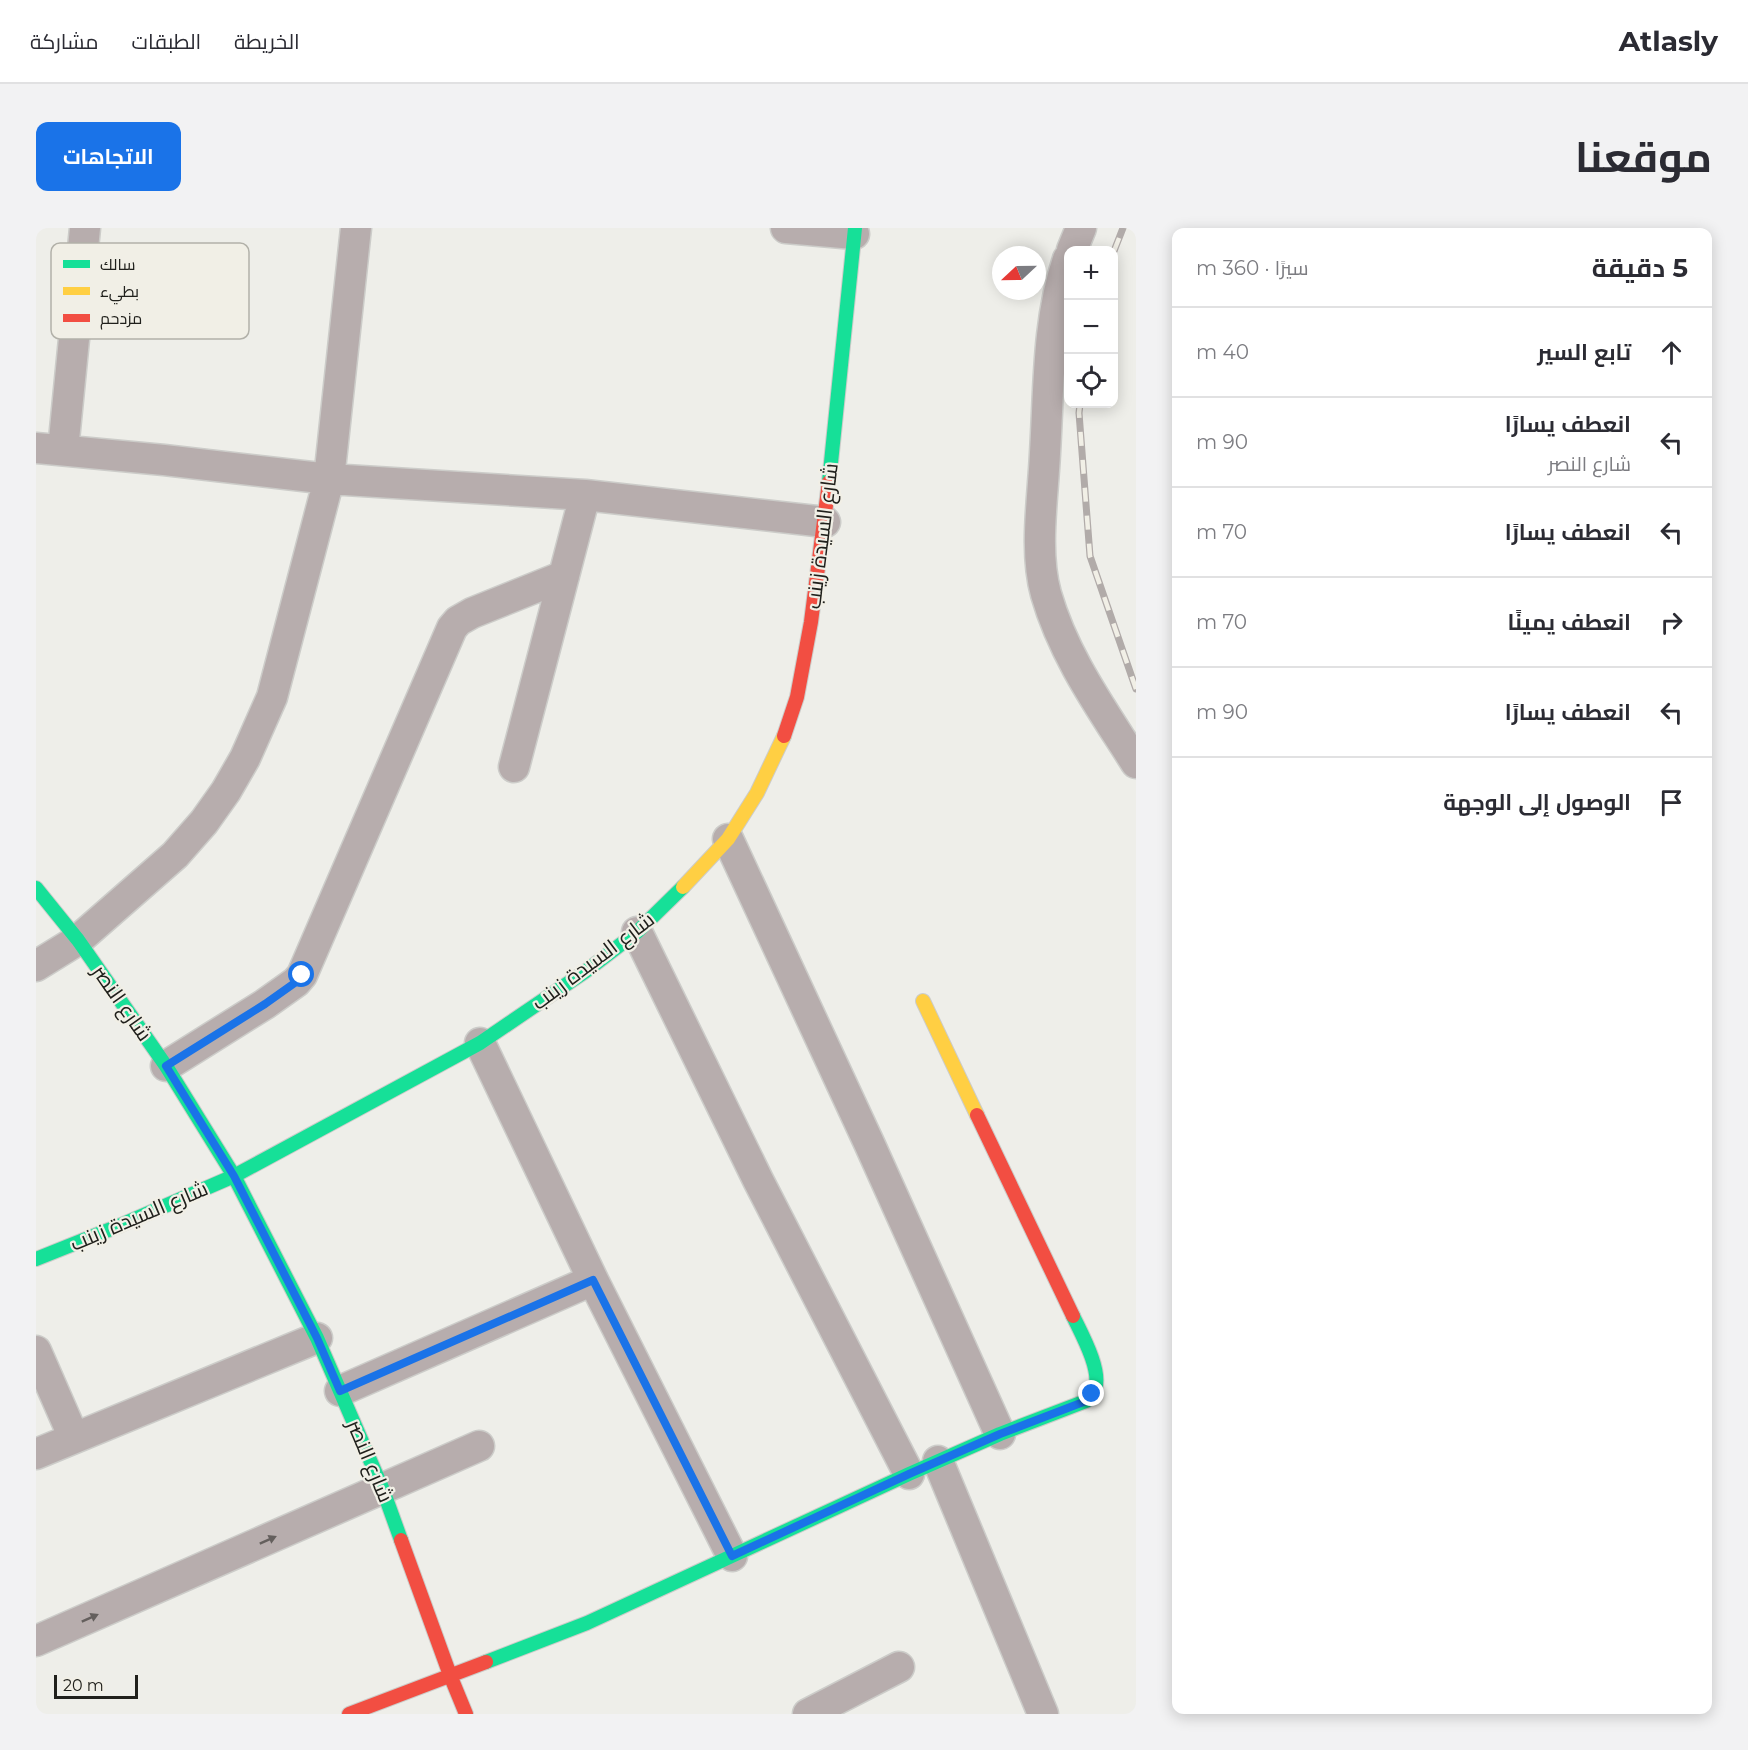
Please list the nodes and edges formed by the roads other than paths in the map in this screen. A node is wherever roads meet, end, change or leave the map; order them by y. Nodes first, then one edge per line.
1 (86, 228) edge
2 (356, 228) edge
3 (786, 228) edge
4 (1081, 228) edge
5 (855, 231) edge
6 (84, 243) edge
7 (1074, 246) edge
8 (1064, 271) edge
9 (68, 339) edge
10 (50, 449) edge
11 (329, 479) junction
12 (585, 495) junction
13 (825, 522) junction
14 (564, 576) junction
15 (1136, 763) edge
16 (514, 766) dead end
17 (728, 838) junction
18 (36, 888) edge
19 (637, 932) junction
20 (78, 940) junction
21 (36, 966) edge
22 (923, 1001) dead end
23 (480, 1043) junction
24 (166, 1066) junction
25 (234, 1176) junction
26 (36, 1258) edge
27 (593, 1280) junction
28 (317, 1338) junction
29 (36, 1351) edge
30 (340, 1391) junction
31 (1000, 1434) junction
32 (74, 1438) junction
33 (479, 1446) dead end
34 (36, 1454) edge
35 (938, 1461) junction
36 (909, 1474) junction
37 (383, 1490) junction
38 (732, 1556) junction
39 (36, 1641) edge
40 (899, 1668) dead end
41 (450, 1675) junction
42 (349, 1714) edge
43 (466, 1714) edge
44 (808, 1714) edge
45 (1043, 1714) edge

1 - 6 street
2 - 11 street
3 - 5 street
4 - 7 street
5 - 13 street, شارع السيدة زينب
8 - 15 street
9 - 10 street
10 - 11 street
11 - 12 street
11 - 20 street
12 - 13 street
12 - 14 street
13 - 17 street, شارع السيدة زينب
14 - 16 street
14 - 24 street
17 - 19 street, شارع السيدة زينب
17 - 31 street
18 - 20 street, شارع النصر
19 - 23 street, شارع السيدة زينب
19 - 36 street
20 - 21 street
20 - 24 street, شارع النصر
22 - 31 street
23 - 25 street, شارع السيدة زينب
23 - 27 street
24 - 25 street, شارع النصر
25 - 26 street, شارع السيدة زينب
25 - 28 street, شارع النصر
27 - 30 street
27 - 38 street
28 - 30 street, شارع النصر
28 - 32 street
29 - 32 street
30 - 37 street, شارع النصر
31 - 35 street
32 - 34 street
33 - 37 street
35 - 36 street
35 - 45 street
36 - 38 street
39 -> 37 street
37 - 41 street, شارع النصر
38 - 41 street
40 - 44 street
41 - 42 street
41 - 43 street, شارع النصر

